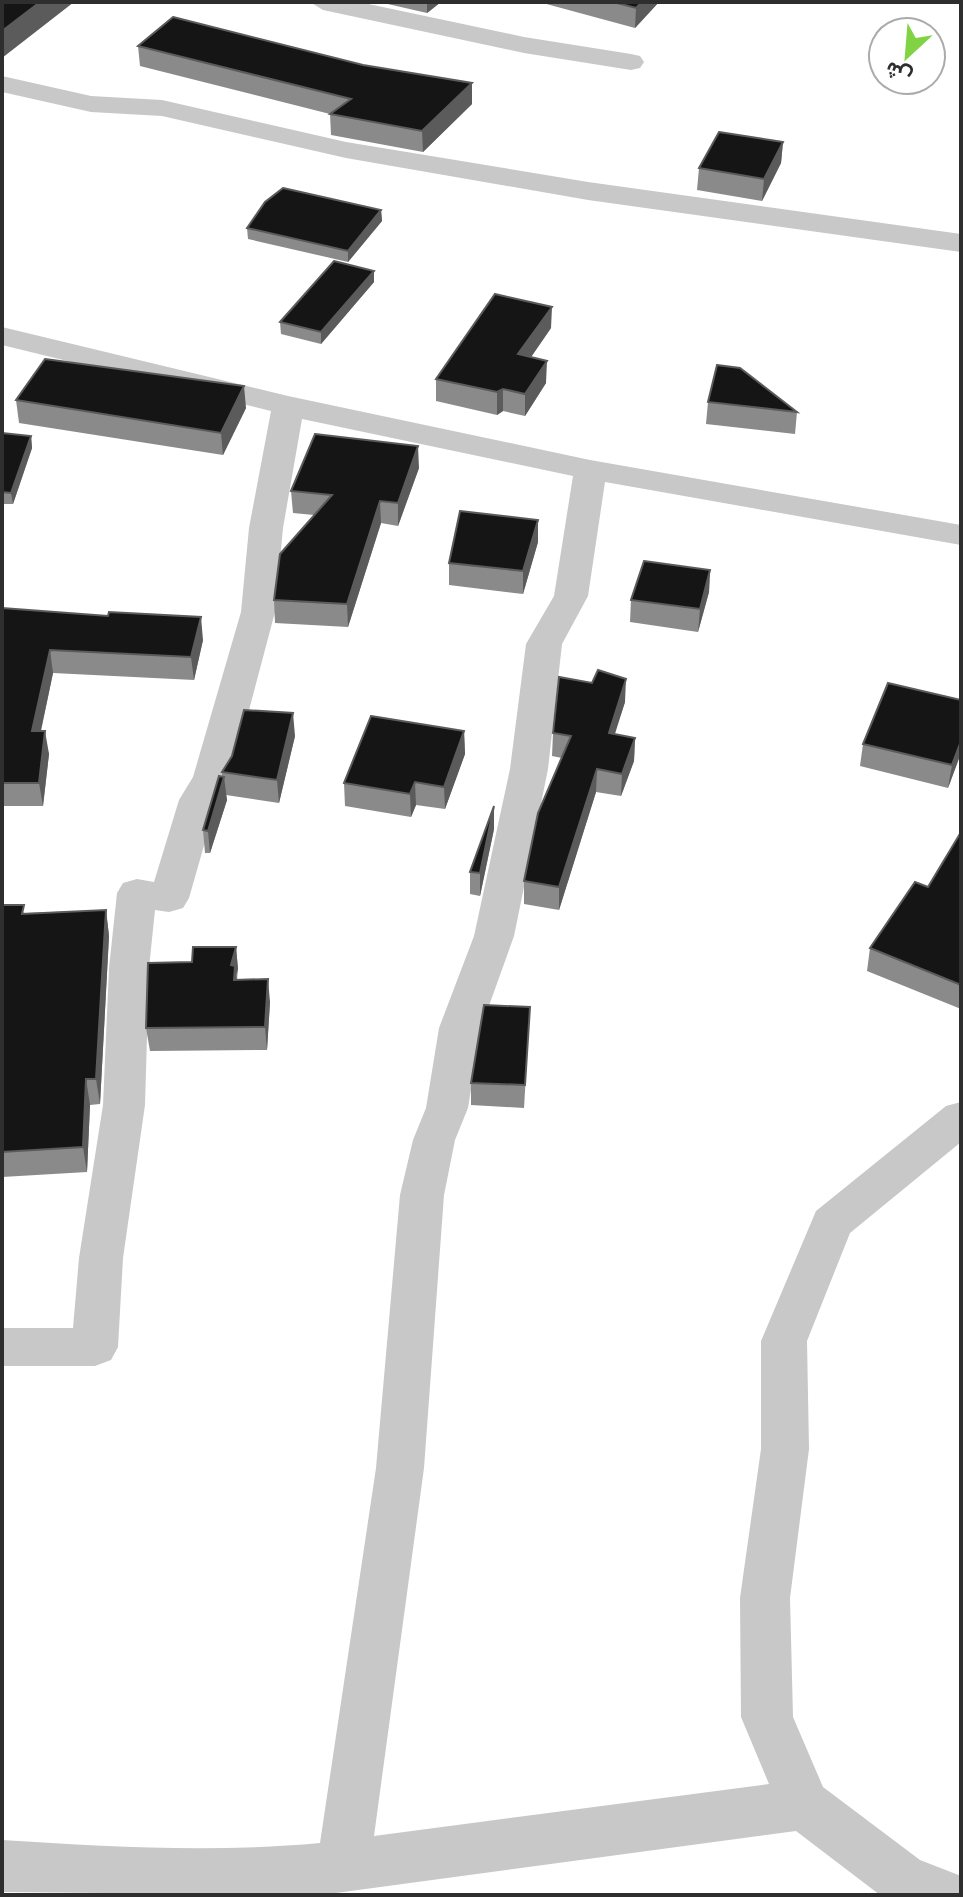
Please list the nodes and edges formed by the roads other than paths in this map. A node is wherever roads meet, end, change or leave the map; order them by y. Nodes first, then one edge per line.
1 (323, 2) edge
2 (631, 62) dead end
3 (2, 84) edge
4 (961, 243) edge
5 (2, 336) edge
6 (288, 406) junction
7 (590, 470) junction
8 (961, 535) edge
9 (961, 1118) edge
10 (2, 1347) edge
11 (804, 1805) junction
12 (2, 1866) edge
13 (343, 1867) junction
14 (942, 1895) edge

1 - 2 street
3 - 4 street
5 - 6 street
6 - 7 street
6 - 10 street
7 - 8 street
7 - 13 street
9 - 11 street
11 - 13 street
11 - 14 street
12 - 13 street

